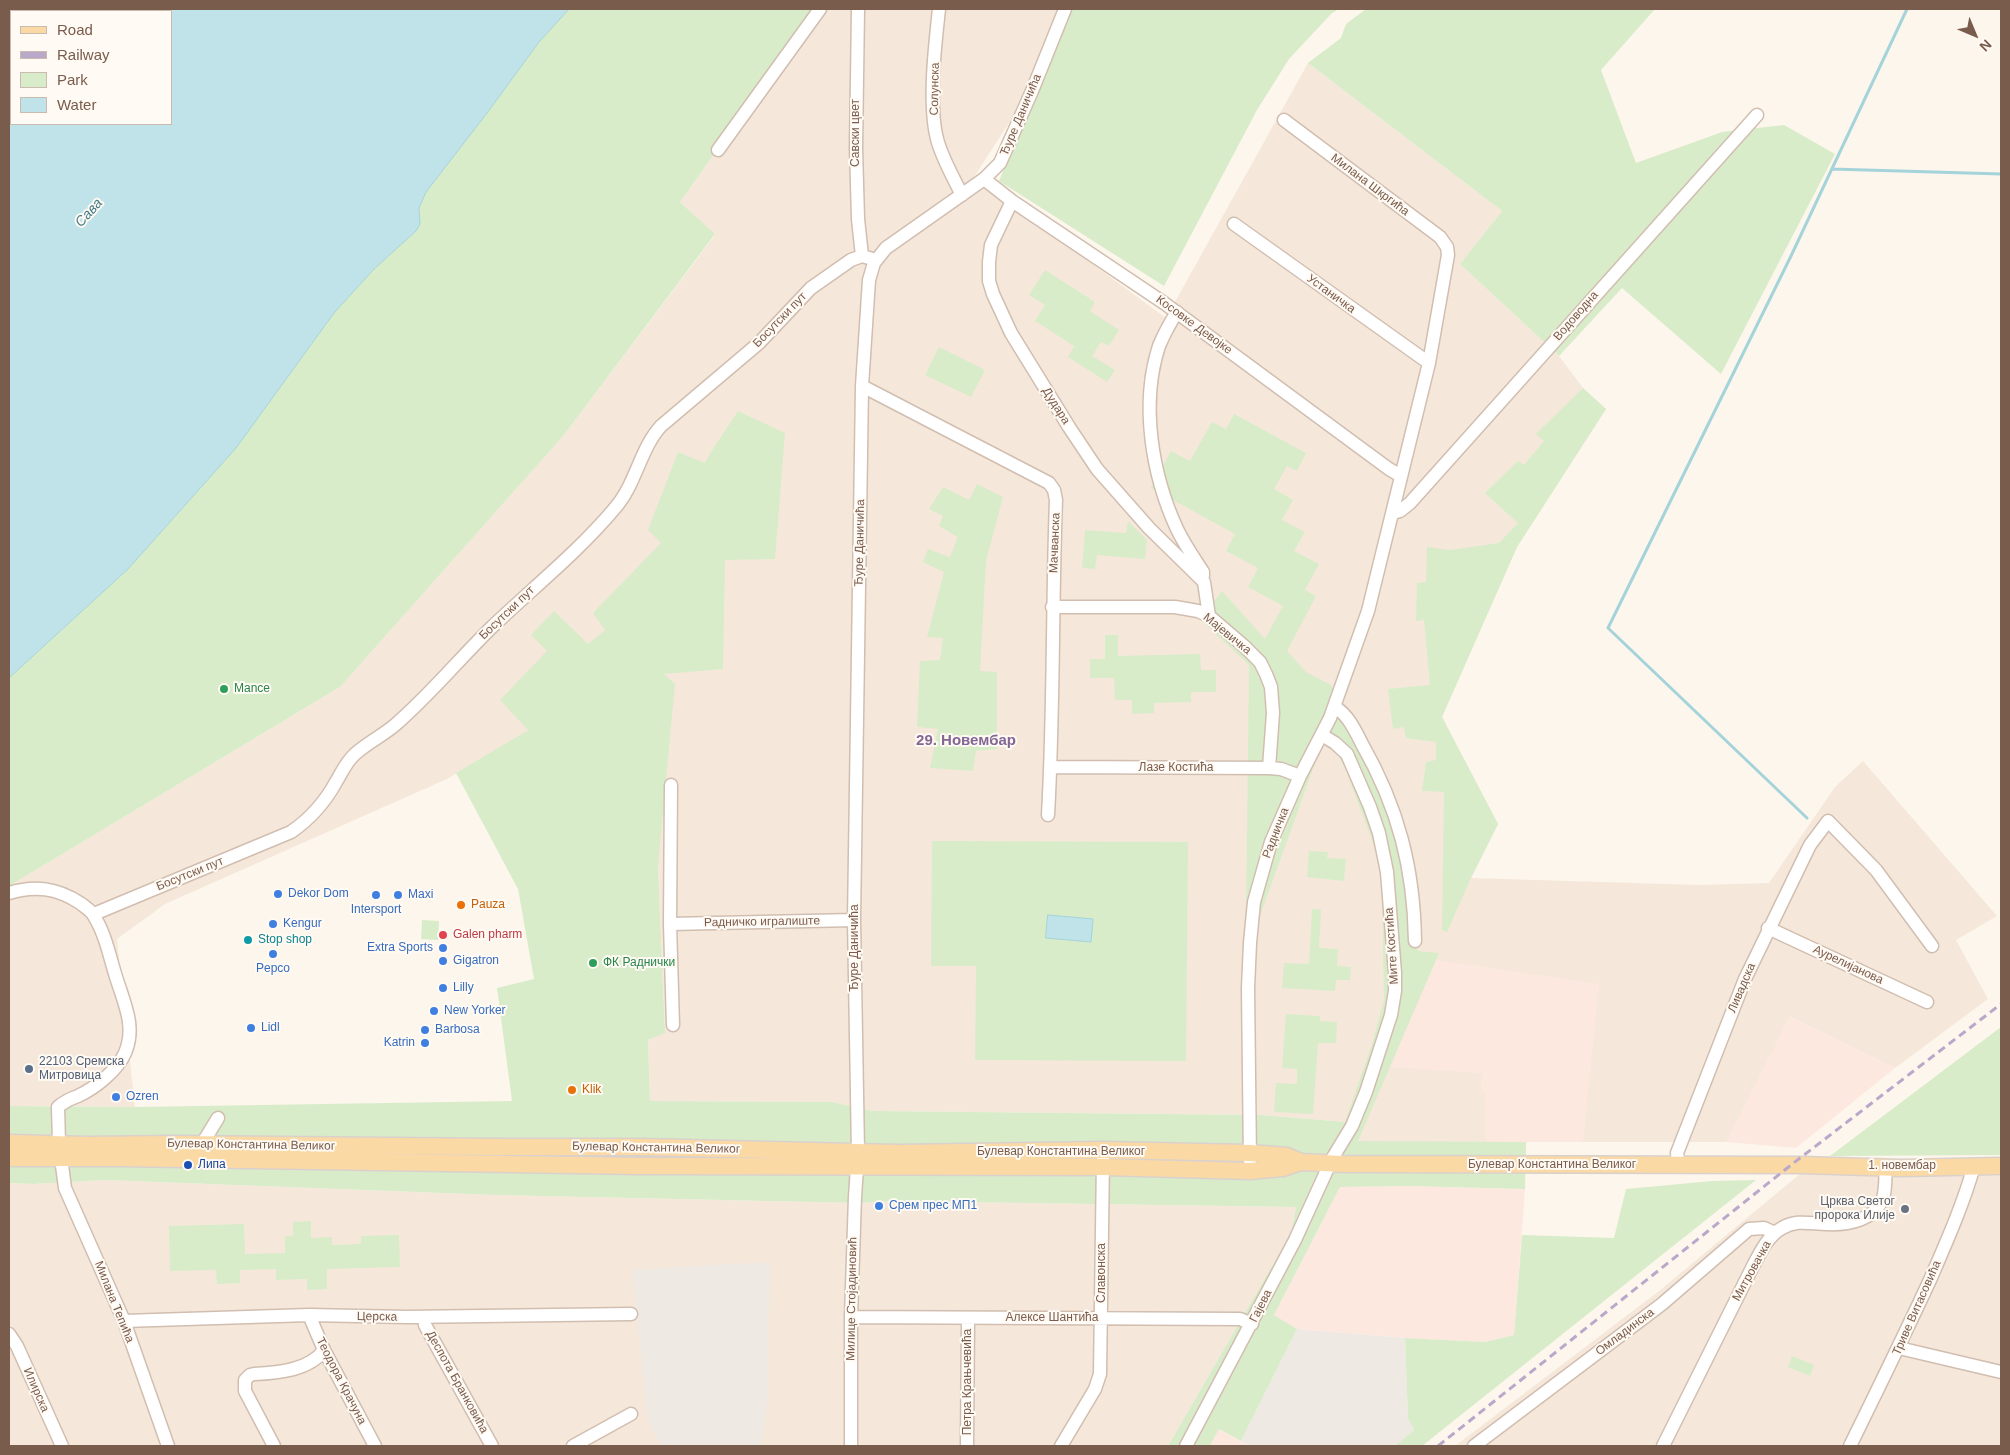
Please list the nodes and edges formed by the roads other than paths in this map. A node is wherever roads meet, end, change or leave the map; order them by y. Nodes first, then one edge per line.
1 (820, 9) edge
2 (858, 9) edge
3 (939, 9) edge
4 (1064, 9) edge
5 (1757, 115) dead end
6 (1284, 120) dead end
7 (718, 150) dead end
8 (984, 179) junction
9 (962, 195) junction
10 (1012, 201) junction
11 (1234, 224) dead end
12 (862, 256) junction
13 (876, 260) junction
14 (1177, 312) junction
15 (1429, 363) junction
16 (862, 386) junction
17 (1401, 476) junction
18 (1394, 513) junction
19 (1202, 578) junction
20 (1052, 607) junction
21 (1209, 616) junction
22 (1335, 707) junction
23 (1322, 736) junction
24 (1051, 767) junction
25 (1269, 768) junction
26 (1300, 776) junction
27 (671, 785) dead end
28 (1048, 815) dead end
29 (9, 893) edge
30 (94, 914) junction
31 (854, 920) junction
32 (670, 924) junction
33 (1768, 928) junction
34 (1415, 941) dead end
35 (1932, 946) dead end
36 (1927, 1002) dead end
37 (672, 1025) dead end
38 (218, 1118) dead end
39 (9, 1143) edge
40 (202, 1144) junction
41 (1103, 1150) junction
42 (60, 1151) junction
43 (1250, 1153) junction
44 (9, 1158) edge
45 (858, 1160) junction
46 (1301, 1162) junction
47 (1330, 1163) junction
48 (1802, 1165) joint
49 (1679, 1166) junction
50 (1974, 1166) junction
51 (2001, 1166) edge
52 (1103, 1167) junction
53 (1886, 1167) junction
54 (1250, 1171) junction
55 (1775, 1232) junction
56 (631, 1314) dead end
57 (309, 1315) junction
58 (851, 1316) junction
59 (424, 1317) junction
60 (968, 1318) junction
61 (1102, 1318) junction
62 (124, 1321) junction
63 (1252, 1324) junction
64 (9, 1334) edge
65 (1899, 1348) junction
66 (324, 1350) junction
67 (2001, 1372) edge
68 (631, 1414) dead end
69 (62, 1446) edge
70 (168, 1446) edge
71 (274, 1446) edge
72 (375, 1446) edge
73 (492, 1446) edge
74 (573, 1446) edge
75 (851, 1446) edge
76 (967, 1446) edge
77 (1061, 1446) edge
78 (1186, 1446) edge
79 (1474, 1446) edge
80 (1663, 1446) edge
81 (1851, 1446) edge

1 - 7 street
2 - 12 street, Савски цвет
3 - 9 street, Солунска
4 - 8 street, Ђуре Даничића
5 - 18 street, Водоводна
6 - 15 street, Милана Шкргића
8 - 9 street, Ђуре Даничића
8 - 10 street, Косовке Девојке
9 - 13 street, Ђуре Даничића
10 - 14 street, Косовке Девојке
10 - 19 street, Дудара
11 - 15 street, Устаничка
12 - 13 street
12 - 30 street, Босутски пут
13 - 16 street, Ђуре Даничића
14 - 17 street, Косовке Девојке
14 - 19 street
15 - 17 street
16 - 20 street, Мачванска
16 - 31 street, Ђуре Даничића
17 - 18 street
18 - 22 street, Радничка
19 - 21 street
20 - 21 street, Мајевичка
20 - 24 street, Мачванска
21 - 25 street, Мајевичка
22 - 23 street, Радничка
22 - 34 street
23 - 26 street, Радничка
23 - 47 street, Мите Костића
24 - 25 street, Лазе Костића
24 - 28 street, Мачванска
25 - 26 street, Лазе Костића
26 - 43 street, Радничка
27 - 32 street
29 - 30 street
30 - 42 street, Милана Тепића
31 - 32 street, Радничко игралиште
31 - 45 street, Ђуре Даничића
32 - 37 street
33 - 35 street, Ливадска
33 - 36 street, Аурелијанова
33 - 49 street, Ливадска
38 - 40 street
39 - 42 main road, Булевар Константина Великог
40 - 42 main road, Булевар Константина Великог
40 - 45 main road, Булевар Константина Великог
41 - 43 main road, Булевар Константина Великог
41 - 45 main road, Булевар Константина Великог
41 - 52 street, Славонска
42 - 44 main road, Булевар Константина Великог
42 - 45 main road, Булевар Константина Великог
42 - 62 street, Милана Тепића
43 - 46 main road, Булевар Константина Великог
43 - 54 street, Радничка
45 - 52 main road, Булевар Константина Великог
45 - 58 street, Милице Стојадиновић
46 - 47 main road, Булевар Константина Великог
46 - 54 main road, Булевар Константина Великог
47 - 49 main road, Булевар Константина Великог
47 - 63 street, Гајева
48 - 49 main road, Булевар Константина Великог
48 - 53 main road, 1. новембар
50 - 51 main road, 1. новембар
50 - 53 main road, 1. новембар
50 - 65 street, Триве Витасовића
52 - 54 main road, Булевар Константина Великог
52 - 61 street, Славонска
53 - 55 street, Митровачка
55 - 79 street, Омладинска
55 - 80 street, Митровачка
56 - 59 street, Церска
57 - 59 street, Церска
57 - 62 street, Церска
57 - 66 street, Теодора Крачуна
58 - 60 street, Алексе Шантића
58 - 75 street, Милице Стојадиновић
59 - 73 street, Деспота Бранковића
60 - 61 street, Алексе Шантића
60 - 76 street, Петра Крањчевића
61 - 63 street, Алексе Шантића
61 - 77 street, Славонска
62 - 70 street, Милана Тепића
63 - 78 street, Гајева
64 - 69 street, Илирска
65 - 67 street
65 - 81 street, Триве Витасовића
66 - 71 street
66 - 72 street, Теодора Крачуна
68 - 74 street

